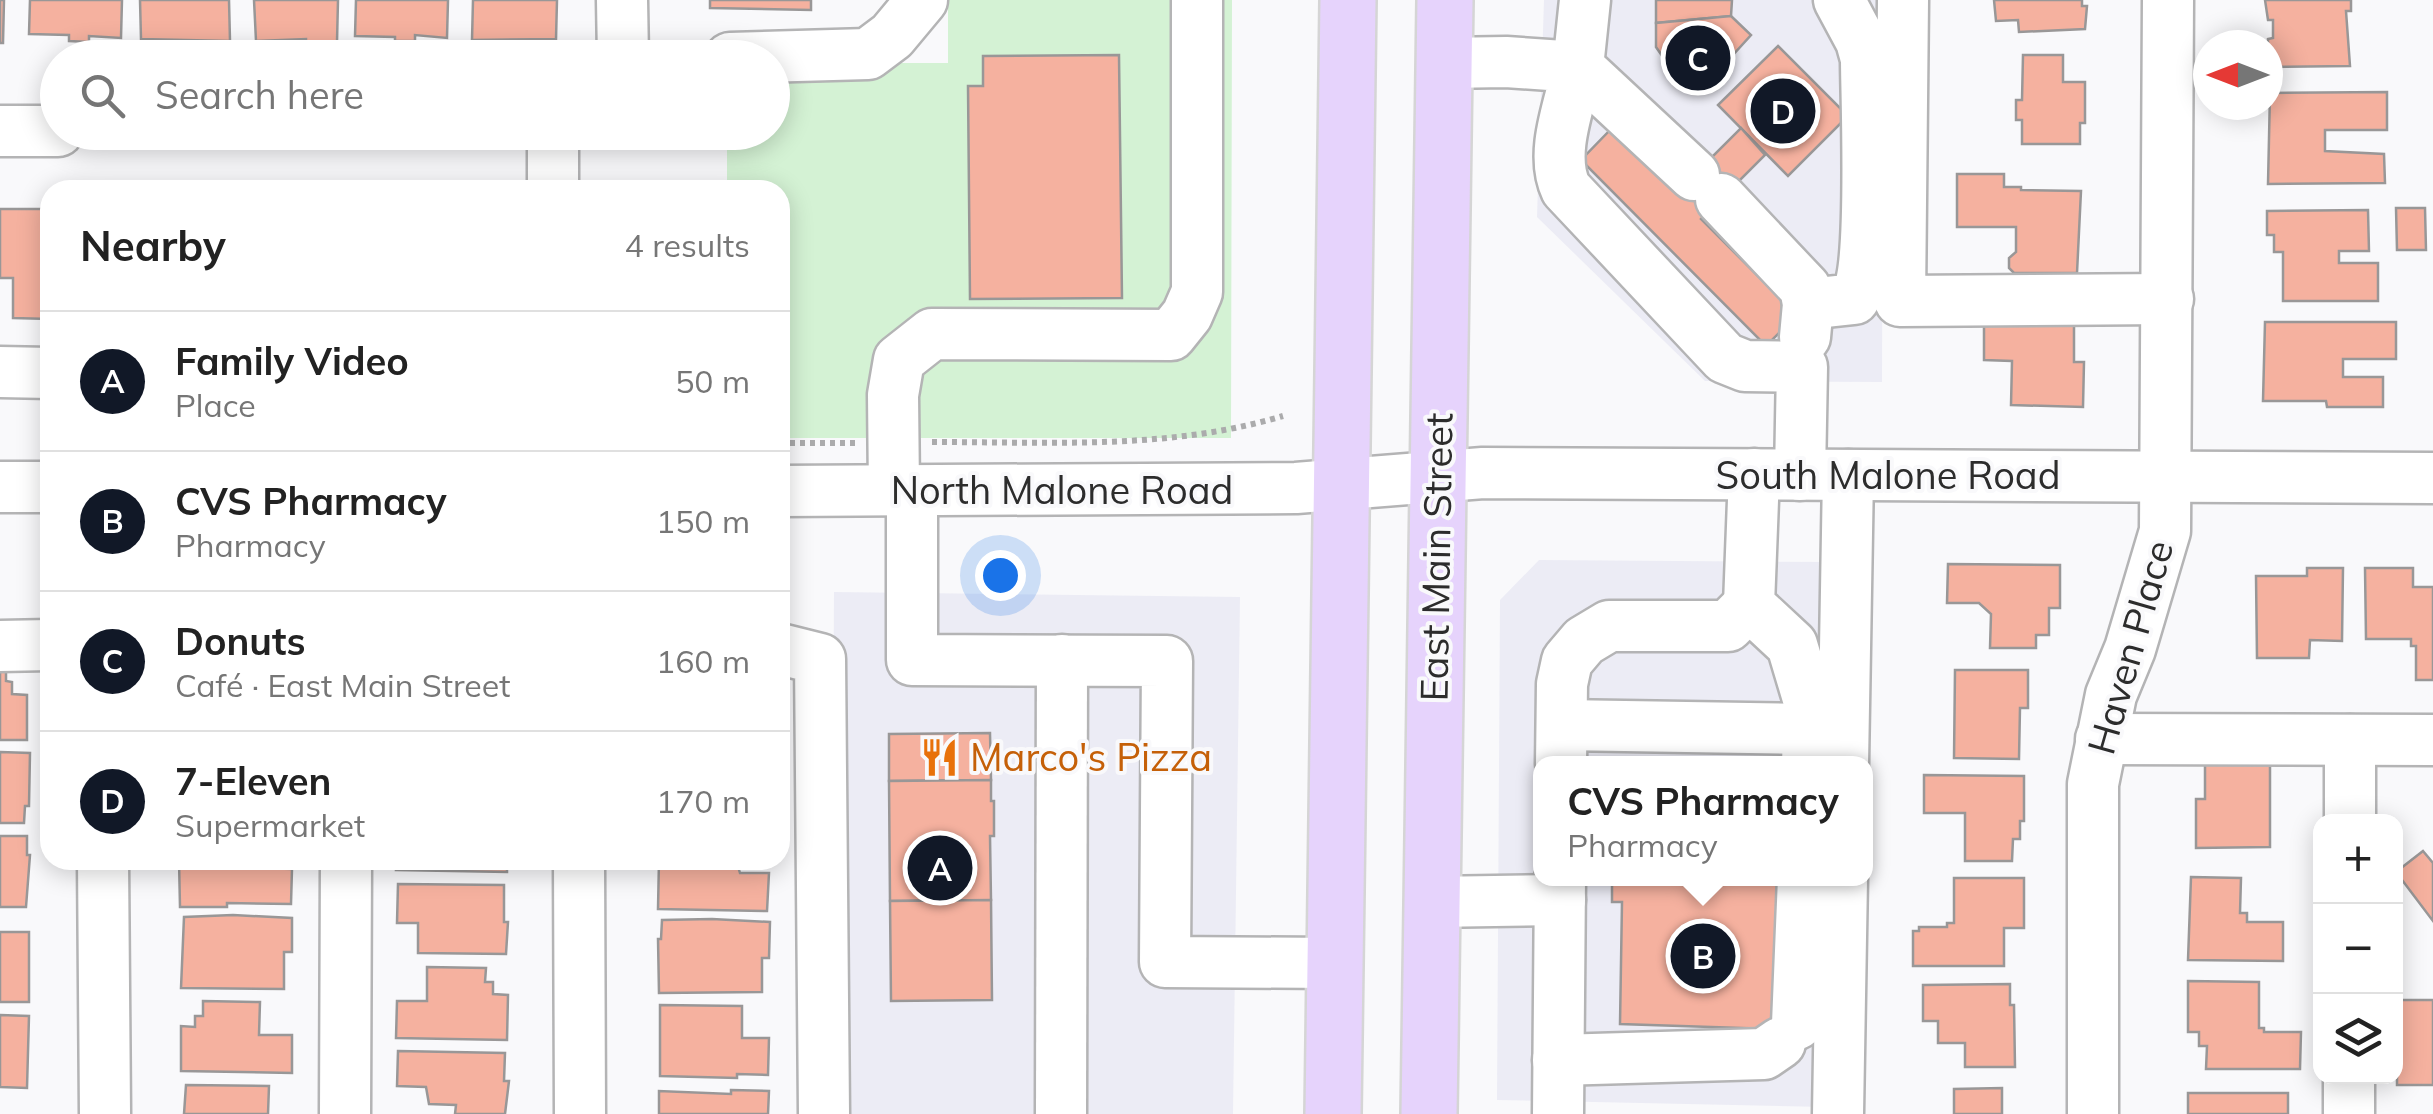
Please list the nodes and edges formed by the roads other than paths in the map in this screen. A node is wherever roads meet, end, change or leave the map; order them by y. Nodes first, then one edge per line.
1 (622, 0) edge
2 (922, 0) edge
3 (1197, 0) edge
4 (1348, 0) edge
5 (1445, 0) edge
6 (1585, 0) edge
7 (1839, 0) edge
8 (1903, 0) edge
9 (2168, 0) edge
10 (623, 40) edge
11 (790, 56) edge
12 (1444, 62) junction
13 (1578, 67) junction
14 (0, 130) edge
15 (40, 130) edge
16 (553, 150) edge
17 (553, 180) edge
18 (2168, 299) junction
19 (1808, 304) junction
20 (1802, 367) junction
21 (0, 372) edge
22 (40, 373) edge
23 (900, 475) junction
24 (1800, 475) junction
25 (1436, 476) junction
26 (2166, 477) junction
27 (2433, 478) edge
28 (1343, 484) junction
29 (0, 487) edge
30 (40, 487) edge
31 (790, 490) edge
32 (1749, 605) junction
33 (40, 645) edge
34 (0, 646) edge
35 (790, 651) edge
36 (1062, 660) junction
37 (2101, 740) junction
38 (2350, 740) junction
39 (2433, 740) edge
40 (1562, 744) edge
41 (1808, 746) edge
42 (1843, 756) edge
43 (2350, 814) edge
44 (102, 870) edge
45 (346, 870) edge
46 (579, 870) edge
47 (1802, 886) edge
48 (1842, 886) edge
49 (1560, 889) edge
50 (1432, 902) junction
51 (1335, 963) junction
52 (1558, 1060) junction
53 (2350, 1084) edge
54 (105, 1114) edge
55 (345, 1114) edge
56 (580, 1114) edge
57 (824, 1114) edge
58 (1061, 1114) edge
59 (1333, 1114) edge
60 (1429, 1114) edge
61 (1558, 1114) edge
62 (1838, 1114) edge
63 (2093, 1114) edge
64 (2350, 1114) edge

1 - 10 street
2 - 11 street
3 - 23 street
4 - 28 main road
5 - 12 main road, East Main Street
6 - 13 street
7 - 19 street
8 - 18 street
9 - 18 street, Haven Place
12 - 13 street
12 - 25 main road, East Main Street
13 - 19 street
13 - 20 street
14 - 15 street
16 - 17 street
18 - 26 street, Haven Place
19 - 20 street
20 - 24 street
21 - 22 street
23 - 28 street, North Malone Road
23 - 31 street, North Malone Road
23 - 36 street
24 - 25 street, South Malone Road
24 - 26 street, South Malone Road
24 - 32 street
24 - 42 street
25 - 28 street, South Malone Road
25 - 50 main road, East Main Street
26 - 27 street, South Malone Road
26 - 37 street, Haven Place
28 - 51 main road
29 - 30 street
32 - 40 street
32 - 41 street
33 - 34 street
35 - 57 street
36 - 51 street
36 - 58 street
37 - 38 street
37 - 63 street, Haven Place
38 - 39 street
38 - 43 street
40 - 41 street
44 - 54 street
45 - 55 street
46 - 56 street
47 - 52 street
48 - 62 street
49 - 50 street
49 - 52 street
50 - 60 main road, East Main Street
51 - 59 main road
52 - 61 street
53 - 64 street

